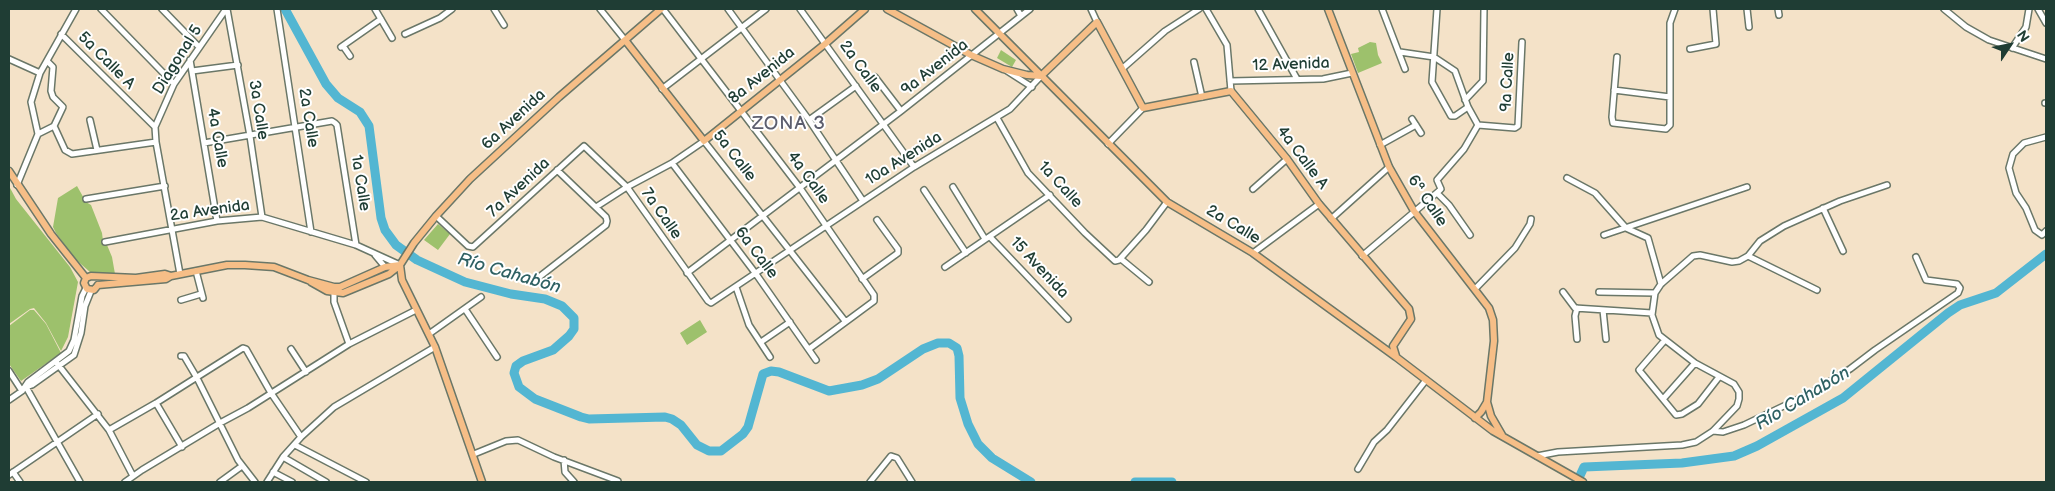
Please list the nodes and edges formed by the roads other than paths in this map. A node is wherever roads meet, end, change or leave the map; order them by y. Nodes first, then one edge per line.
1 (76, 9) edge
2 (101, 9) edge
3 (162, 9) edge
4 (226, 9) edge
5 (277, 9) edge
6 (375, 9) edge
7 (452, 9) edge
8 (494, 9) edge
9 (600, 9) edge
10 (662, 9) edge
11 (728, 9) edge
12 (766, 9) edge
13 (800, 9) edge
14 (865, 9) edge
15 (887, 9) edge
16 (975, 9) edge
17 (1018, 9) edge
18 (1030, 9) edge
19 (1091, 9) edge
20 (1199, 9) edge
21 (1206, 9) edge
22 (1258, 9) edge
23 (1328, 9) edge
24 (1382, 9) edge
25 (1437, 9) edge
26 (1484, 9) edge
27 (1675, 9) edge
28 (1713, 9) edge
29 (1747, 9) edge
30 (1944, 9) edge
31 (2029, 9) edge
32 (2038, 9) edge
33 (1021, 16) junction
34 (381, 19) junction
35 (1097, 22) junction
36 (2046, 23) edge
37 (504, 25) dead end
38 (1748, 27) dead end
39 (742, 28) junction
40 (61, 34) junction
41 (405, 34) dead end
42 (999, 34) junction
43 (392, 38) dead end
44 (625, 40) junction
45 (1522, 42) dead end
46 (826, 44) junction
47 (199, 47) junction
48 (2012, 48) junction
49 (1690, 49) dead end
50 (1400, 52) junction
51 (971, 55) junction
52 (350, 56) dead end
53 (1434, 57) junction
54 (1617, 57) dead end
55 (9, 59) edge
56 (2046, 59) edge
57 (190, 60) junction
58 (701, 60) junction
59 (47, 61) junction
60 (1194, 62) dead end
61 (238, 65) junction
62 (1123, 68) junction
63 (1003, 69) junction
64 (1405, 69) dead end
65 (192, 71) junction
66 (40, 73) junction
67 (1352, 73) junction
68 (1041, 76) junction
69 (875, 78) dead end
70 (1297, 79) junction
71 (778, 80) junction
72 (1230, 80) junction
73 (174, 84) junction
74 (856, 86) junction
75 (1032, 86) junction
76 (662, 89) junction
77 (1614, 90) junction
78 (1231, 91) junction
79 (1202, 96) junction
80 (1670, 97) junction
81 (1465, 100) junction
82 (1468, 107) junction
83 (1144, 108) junction
84 (740, 111) junction
85 (901, 111) junction
86 (998, 118) junction
87 (90, 120) dead end
88 (809, 120) junction
89 (1412, 120) dead end
90 (884, 124) junction
91 (1416, 125) junction
92 (1478, 125) junction
93 (54, 126) junction
94 (155, 127) junction
95 (296, 128) junction
96 (1421, 133) dead end
97 (38, 134) junction
98 (250, 136) junction
99 (2046, 139) edge
100 (704, 141) junction
101 (156, 142) junction
102 (204, 143) junction
103 (1108, 144) junction
104 (1380, 145) junction
105 (584, 146) joint
106 (97, 150) junction
107 (1287, 159) junction
108 (836, 160) junction
109 (672, 163) junction
110 (914, 167) junction
111 (1389, 167) junction
112 (557, 170) junction
113 (9, 172) edge
114 (1567, 178) dead end
115 (17, 185) junction
116 (1887, 185) dead end
117 (165, 186) junction
118 (953, 187) dead end
119 (1747, 187) dead end
120 (627, 188) junction
121 (800, 188) junction
122 (1253, 189) dead end
123 (924, 190) dead end
124 (1437, 193) junction
125 (1050, 195) junction
126 (86, 199) dead end
127 (863, 201) junction
128 (1167, 202) junction
129 (1319, 204) junction
130 (596, 207) junction
131 (1823, 208) junction
132 (1414, 211) junction
133 (436, 216) junction
134 (763, 216) junction
135 (262, 217) junction
136 (1331, 218) junction
137 (1531, 219) dead end
138 (877, 220) dead end
139 (218, 221) junction
140 (826, 226) junction
141 (1626, 228) junction
142 (172, 229) junction
143 (2046, 231) edge
144 (311, 232) junction
145 (1470, 235) dead end
146 (1604, 235) dead end
147 (988, 238) junction
148 (730, 240) junction
149 (105, 242) dead end
150 (356, 245) junction
151 (790, 251) junction
152 (1844, 251) dead end
153 (374, 252) junction
154 (966, 253) junction
155 (1253, 253) junction
156 (1362, 256) junction
157 (1748, 256) junction
158 (1916, 257) dead end
159 (1121, 258) junction
160 (402, 262) junction
161 (385, 267) junction
162 (944, 268) dead end
163 (196, 271) junction
164 (687, 273) junction
165 (180, 274) junction
166 (756, 274) junction
167 (171, 276) junction
168 (96, 277) junction
169 (86, 278) junction
170 (862, 279) junction
171 (534, 281) dead end
172 (1149, 282) dead end
173 (1661, 284) junction
174 (98, 285) junction
175 (736, 287) junction
176 (1475, 288) junction
177 (88, 289) junction
178 (334, 290) junction
179 (1817, 290) dead end
180 (1563, 292) dead end
181 (1599, 292) dead end
182 (1655, 293) junction
183 (481, 297) dead end
184 (181, 300) dead end
185 (711, 303) joint
186 (1577, 308) junction
187 (465, 309) junction
188 (416, 310) junction
189 (1603, 310) junction
190 (1652, 313) junction
191 (1068, 319) dead end
192 (845, 320) junction
193 (790, 322) junction
194 (430, 334) junction
195 (1577, 339) dead end
196 (1606, 339) dead end
197 (1665, 340) junction
198 (760, 342) junction
199 (349, 344) junction
200 (435, 347) junction
201 (291, 349) dead end
202 (809, 349) junction
203 (181, 356) dead end
204 (497, 357) dead end
205 (770, 357) dead end
206 (1396, 357) junction
207 (816, 360) dead end
208 (1695, 363) junction
209 (58, 364) junction
210 (9, 371) edge
211 (306, 372) junction
212 (1719, 377) junction
213 (197, 378) junction
214 (1426, 380) junction
215 (24, 389) junction
216 (271, 393) junction
217 (1664, 398) junction
218 (9, 400) edge
219 (1487, 402) junction
220 (156, 403) junction
221 (98, 414) junction
222 (1474, 418) junction
223 (220, 423) junction
224 (109, 430) junction
225 (1713, 431) junction
226 (1502, 436) junction
227 (301, 437) junction
228 (57, 442) junction
229 (295, 445) junction
230 (182, 447) junction
231 (474, 454) junction
232 (1537, 456) junction
233 (283, 457) junction
234 (564, 460) junction
235 (242, 466) junction
236 (1358, 469) dead end
237 (273, 472) junction
238 (11, 474) edge
239 (133, 476) junction
240 (20, 482) edge
241 (80, 482) edge
242 (125, 482) edge
243 (220, 482) edge
244 (255, 482) edge
245 (267, 482) edge
246 (292, 482) edge
247 (326, 482) edge
248 (366, 482) edge
249 (482, 482) edge
250 (574, 482) edge
251 (620, 482) edge
252 (870, 482) edge
253 (912, 482) edge
254 (1583, 482) edge

1 - 40 street
2 - 73 street
3 - 47 street
4 - 47 street, Diagonal 5
4 - 61 street, 3a Calle
5 - 95 street, 2a Calle
6 - 34 street
7 - 41 street
8 - 37 street
9 - 44 street, 5a Calle
10 - 44 main road, 6a Avenida
10 - 58 street, 4a Calle
11 - 39 street
12 - 39 street
13 - 46 street, 2a Calle
14 - 46 main road, 8a Avenida
15 - 51 main road
16 - 42 main road, 2a Calle
17 - 33 street
18 - 33 street, 9a Avenida
19 - 35 street
20 - 62 street
21 - 72 street
22 - 70 street
23 - 67 main road, 6ª Calle
24 - 50 street
25 - 53 street
26 - 81 street
27 - 80 street
28 - 49 street
29 - 38 street
30 - 48 street
31 - 48 street
32 - 36 street
33 - 42 street, 9a Avenida
34 - 43 street
34 - 52 street
35 - 62 main road
35 - 68 main road, 10a Avenida
39 - 58 street
39 - 71 street
40 - 59 street
40 - 94 street, 5a Calle A
42 - 51 street, 9a Avenida
42 - 68 main road, 2a Calle
44 - 76 main road, 5a Calle
44 - 133 main road, 6a Avenida
45 - 92 street, 9a Calle
46 - 71 main road, 8a Avenida
46 - 74 street, 2a Calle
47 - 57 street, Diagonal 5
48 - 56 street
50 - 53 street
50 - 64 street
51 - 63 main road
51 - 85 street, 9a Avenida
53 - 81 street
53 - 82 street
54 - 77 street
55 - 66 street
57 - 65 street, 4a Calle
57 - 73 street, Diagonal 5
58 - 76 street
58 - 84 street, 4a Calle
59 - 66 street
59 - 93 street
60 - 79 street
61 - 65 street
61 - 98 street, 3a Calle
62 - 83 main road
63 - 68 main road
63 - 75 street
65 - 102 street, 4a Calle
66 - 97 street
67 - 70 street, 12 Avenida
67 - 104 main road, 6ª Calle
68 - 75 street, 10a Avenida
68 - 103 main road, 2a Calle
69 - 85 street
70 - 72 street, 12 Avenida
71 - 84 main road, 8a Avenida
71 - 88 street
72 - 78 street
73 - 94 street, Diagonal 5
74 - 88 street
74 - 90 street, 2a Calle
75 - 86 street, 10a Avenida
76 - 100 main road, 5a Calle
77 - 80 street
77 - 80 street
78 - 79 main road
78 - 107 main road, 4a Calle A
79 - 83 main road
81 - 82 street
82 - 92 street
83 - 103 street
84 - 100 main road, 8a Avenida
84 - 121 street, 4a Calle
85 - 90 street, 9a Avenida
86 - 110 street, 10a Avenida
86 - 125 street, 1a Calle
87 - 106 street
88 - 108 street
89 - 91 street
90 - 108 street, 9a Avenida
90 - 110 street, 2a Calle
91 - 96 street
91 - 104 street
92 - 124 street
93 - 97 street
93 - 106 street
94 - 101 street, Diagonal 5
95 - 98 street
95 - 144 street, 2a Calle
95 - 150 street, 1a Calle
97 - 115 street
98 - 102 street
98 - 135 street, 3a Calle
99 - 143 street
100 - 109 street, 8a Avenida
100 - 134 street, 5a Calle
101 - 106 street
101 - 117 street, Diagonal 5
102 - 139 street, 4a Calle
103 - 128 main road, 2a Calle
104 - 111 main road, 6ª Calle
105 - 112 street, 7a Avenida
105 - 120 street, 7a Calle
107 - 122 street
107 - 129 main road, 4a Calle A
108 - 121 street, 9a Avenida
108 - 127 street
109 - 120 street, 8a Avenida
109 - 148 street, 6a Calle
110 - 127 street, 10a Avenida
111 - 132 main road, 6ª Calle
111 - 136 street
112 - 130 street
112 - 133 street, 7a Avenida
113 - 115 main road
114 - 141 street
115 - 169 main road
116 - 131 street
117 - 126 street
117 - 142 street, Diagonal 5
118 - 147 street, 15 Avenida
119 - 141 street
120 - 130 street, 8a Avenida
120 - 164 street, 7a Calle
121 - 134 street, 9a Avenida
121 - 140 street, 4a Calle
123 - 154 street
124 - 132 street
124 - 145 street
125 - 147 street
125 - 159 street, 1a Calle
127 - 140 street, 10a Avenida
128 - 155 main road, 2a Calle
128 - 159 street
129 - 136 main road, 4a Calle A
129 - 155 street
130 - 171 street
131 - 152 street
131 - 157 street
132 - 156 street
132 - 176 main road, 6ª Calle
133 - 160 main road, 6a Avenida
134 - 148 street, 9a Avenida
134 - 151 street, 5a Calle
135 - 139 street, 2a Avenida
135 - 144 street, 2a Avenida
136 - 156 main road, 4a Calle A
137 - 176 street
138 - 170 street
139 - 142 street, 2a Avenida
140 - 151 street, 10a Avenida
140 - 170 street, 4a Calle
141 - 146 street
141 - 173 street
142 - 149 street, 2a Avenida
142 - 165 street, Diagonal 5
144 - 150 street, 2a Avenida
147 - 154 street
147 - 191 street, 15 Avenida
148 - 164 street, 9a Avenida
148 - 166 street, 6a Calle
150 - 153 street, 2a Avenida
151 - 166 street, 10a Avenida
151 - 192 street, 5a Calle
153 - 160 street, 2a Avenida
153 - 161 street
154 - 162 street
155 - 206 main road, 2a Calle
156 - 206 main road, 4a Calle A
157 - 173 street
157 - 179 street
158 - 225 street
159 - 172 street
160 - 161 main road
160 - 178 main road
160 - 188 main road
161 - 178 main road
163 - 165 main road
163 - 178 main road
163 - 184 street
164 - 185 street, 7a Calle
165 - 167 main road
166 - 175 street, 10a Avenida
166 - 193 street, 6a Calle
167 - 168 main road
167 - 174 main road
168 - 169 main road
168 - 174 main road
169 - 177 main road
170 - 192 street, 4a Calle
173 - 182 street
174 - 177 main road
175 - 185 street, 10a Avenida
175 - 198 street
176 - 219 main road, 6ª Calle
177 - 209 street
178 - 199 street
180 - 186 street
181 - 182 street
182 - 190 street
183 - 187 street
186 - 189 street
186 - 195 street
187 - 194 street
187 - 204 street
188 - 194 main road
188 - 199 street
189 - 190 street
189 - 196 street
190 - 197 street
192 - 202 street
193 - 198 street
193 - 202 street, 6a Calle
194 - 200 main road
197 - 208 street
197 - 217 street
198 - 205 street
199 - 211 street
200 - 227 street
200 - 231 main road
201 - 211 street
202 - 207 street, 6a Calle
203 - 213 street
206 - 214 main road, 2a Calle
208 - 212 street
208 - 217 street
209 - 215 street
209 - 221 street
210 - 215 street
211 - 216 street
212 - 217 street
212 - 225 street
213 - 216 street
213 - 220 street
213 - 223 street
214 - 222 main road, 2a Calle
214 - 236 street
215 - 218 street
215 - 228 street
216 - 223 street
216 - 227 street
219 - 222 main road
219 - 226 main road, 6ª Calle
220 - 224 street
220 - 230 street
221 - 224 street
221 - 228 street
222 - 226 main road, 2a Calle
223 - 230 street
223 - 235 street
224 - 239 street
225 - 232 street
226 - 232 main road, 2a Calle
227 - 229 street
228 - 238 street
228 - 241 street
229 - 233 street
229 - 248 street
230 - 239 street
231 - 234 street
231 - 249 main road
232 - 254 main road, 2a Calle
233 - 237 street
233 - 247 street
234 - 250 street
234 - 251 street
235 - 243 street
235 - 244 street
237 - 245 street
237 - 246 street
238 - 240 street
239 - 242 street
252 - 253 street

